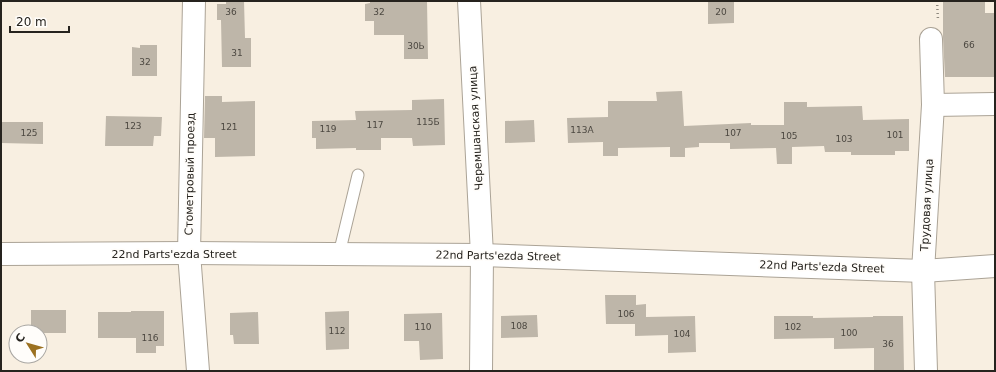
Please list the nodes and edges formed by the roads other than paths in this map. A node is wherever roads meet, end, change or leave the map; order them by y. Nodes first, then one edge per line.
1 (194, 1) edge
2 (469, 1) edge
3 (932, 39) dead end
4 (995, 104) edge
5 (933, 105) junction
6 (358, 175) dead end
7 (189, 253) junction
8 (1, 254) edge
9 (339, 254) junction
10 (482, 255) junction
11 (995, 266) edge
12 (923, 271) junction
13 (198, 371) edge
14 (481, 371) edge
15 (926, 371) edge

1 - 7 street, Стометровый проезд
2 - 10 street, Черемшанская улица
3 - 5 street, Трудовая улица
4 - 5 street
5 - 12 street, Трудовая улица
6 - 9 lane
7 - 8 street, 22nd Parts'ezda Street
7 - 9 street, 22nd Parts'ezda Street
7 - 13 street, Стометровый проезд
9 - 10 street, 22nd Parts'ezda Street
10 - 12 street, 22nd Parts'ezda Street
10 - 14 street, Черемшанская улица
11 - 12 street, 22nd Parts'ezda Street
12 - 15 street, Трудовая улица

